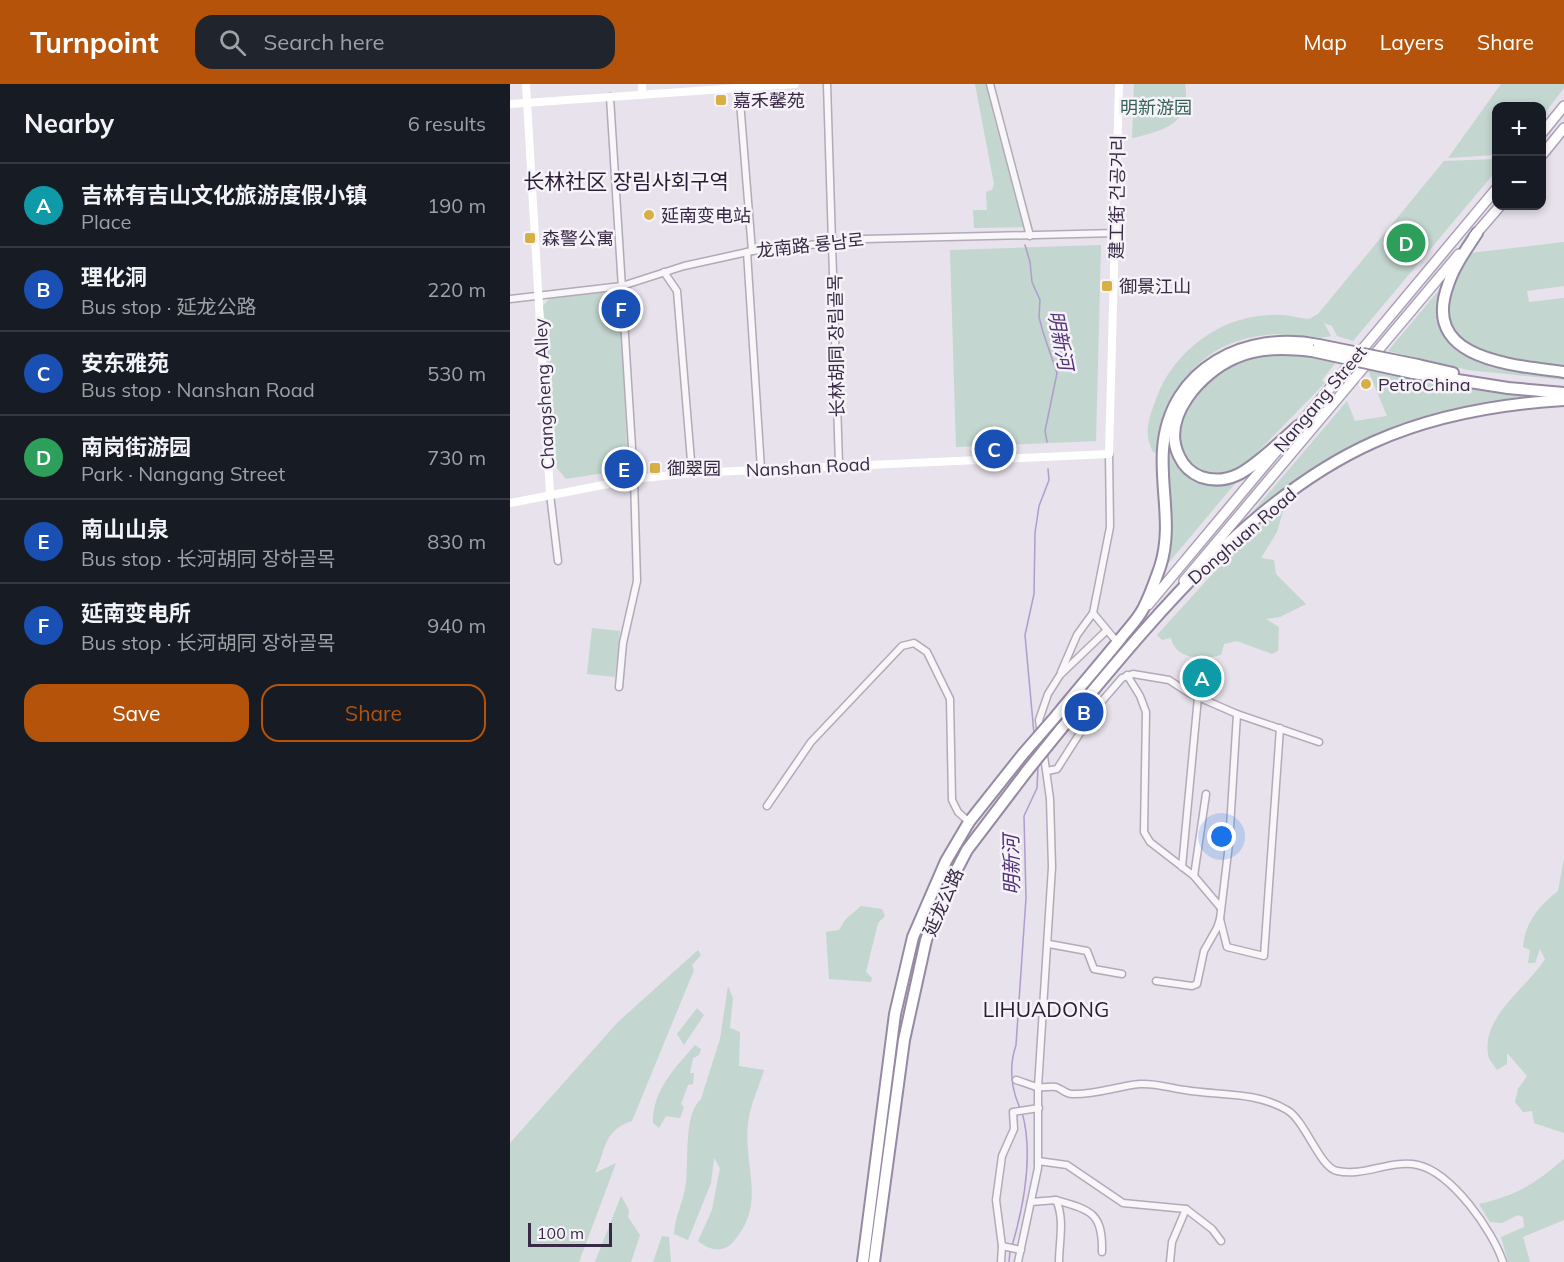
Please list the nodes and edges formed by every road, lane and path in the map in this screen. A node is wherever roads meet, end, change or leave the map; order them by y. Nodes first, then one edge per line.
1 (526, 84) edge
2 (633, 84) edge
3 (642, 84) edge
4 (795, 84) edge
5 (827, 84) edge
6 (990, 84) edge
7 (1119, 84) edge
8 (739, 89) junction
9 (637, 95) junction
10 (610, 97) junction
11 (528, 102) junction
12 (510, 104) edge
13 (1564, 106) edge
14 (1546, 128) edge
15 (1564, 128) edge
16 (1546, 150) edge
17 (1492, 194) edge
18 (1497, 210) edge
19 (1116, 233) junction
20 (1477, 233) junction
21 (1030, 236) junction
22 (833, 243) junction
23 (749, 251) junction
24 (664, 272) junction
25 (622, 286) junction
26 (538, 295) junction
27 (510, 299) edge
28 (1315, 348) junction
29 (1415, 369) junction
30 (1564, 372) edge
31 (1564, 385) edge
32 (1564, 393) edge
33 (1564, 400) edge
34 (1298, 426) junction
35 (1109, 454) junction
36 (839, 465) junction
37 (761, 469) junction
38 (692, 473) junction
39 (634, 479) junction
40 (550, 494) junction
41 (510, 503) edge
42 (558, 561) dead end
43 (1162, 608) junction
44 (1143, 611) junction
45 (1093, 613) junction
46 (1106, 631) junction
47 (1117, 642) junction
48 (1060, 675) junction
49 (1127, 675) junction
50 (618, 687) dead end
51 (1198, 697) junction
52 (1086, 699) junction
53 (1096, 708) junction
54 (1237, 714) junction
55 (1280, 728) junction
56 (1319, 742) dead end
57 (1047, 771) junction
58 (1206, 794) dead end
59 (767, 806) dead end
60 (969, 822) junction
61 (1182, 867) junction
62 (1194, 876) junction
63 (1221, 908) junction
64 (1220, 919) junction
65 (1049, 944) junction
66 (1122, 974) dead end
67 (1156, 981) dead end
68 (1016, 1080) dead end
69 (1038, 1087) junction
70 (1040, 1108) junction
71 (1038, 1161) junction
72 (1056, 1200) junction
73 (1031, 1202) junction
74 (1186, 1209) junction
75 (1221, 1241) dead end
76 (1011, 1248) junction
77 (1102, 1252) dead end
78 (863, 1262) edge
79 (874, 1262) edge
80 (1001, 1262) edge
81 (1018, 1262) edge
82 (1059, 1262) edge
83 (1170, 1262) edge
84 (1503, 1262) edge

1 - 11 street, Changsheng Alley
2 - 9 street
3 - 9 street
4 - 8 street
5 - 22 street, 长林胡同 장림골목
6 - 21 street
7 - 19 street, 建工街 건공거리
8 - 9 street
8 - 23 street
9 - 10 street
10 - 11 street
10 - 25 street
11 - 12 street
11 - 26 street, Changsheng Alley
13 - 14 main road
15 - 16 main road
17 - 34 main road, Nangang Street
18 - 20 main road, Nangang Street
19 - 21 street, 龙南路 룡남로
19 - 35 street, 建工街 건공거리
20 - 30 highway
20 - 43 main road, Nangang Street
21 - 22 street, 龙南路 룡남로
22 - 23 street, 龙南路 룡남로
22 - 36 street, 长林胡同 장림골목
23 - 24 street, 龙南路 룡남로
23 - 37 street
24 - 25 street, 龙南路 룡남로
24 - 38 street
25 - 26 street, 龙南路 룡남로
25 - 39 street
26 - 27 street, 龙南路 룡남로
26 - 40 street, Changsheng Alley
28 - 29 highway, bridge
28 - 34 highway
28 - 44 highway, Donghuan Road
29 - 31 highway
29 - 32 highway
33 - 43 highway, Donghuan Road
34 - 44 main road, Nangang Street
35 - 36 street, Nanshan Road
35 - 45 street
36 - 37 street, Nanshan Road
37 - 38 street, Nanshan Road
38 - 39 street, Nanshan Road
39 - 40 street, Nanshan Road
39 - 50 street
40 - 41 street, Nanshan Road
40 - 42 street
43 - 52 highway, 延龙公路
44 - 47 highway, 延龙公路
45 - 46 street
45 - 48 street
46 - 47 street
46 - 48 street
47 - 60 highway, 延龙公路, bridge
48 - 57 street
49 - 51 street
49 - 53 street
49 - 61 street
51 - 54 street
51 - 61 street
52 - 53 street
52 - 79 highway, 延龙公路, bridge
53 - 57 street
54 - 55 street
54 - 63 street
55 - 56 street
55 - 64 street
57 - 65 street
58 - 62 street
59 - 60 street
60 - 78 highway, 延龙公路
61 - 62 street
62 - 63 street
63 - 64 street
64 - 67 street
65 - 66 street
65 - 69 street
68 - 69 street
69 - 70 street
69 - 84 street
70 - 71 street
70 - 76 street
71 - 73 street
71 - 74 street
72 - 73 street
72 - 77 street
72 - 82 street
73 - 76 street
74 - 75 street
74 - 83 street
76 - 80 street
76 - 81 street

